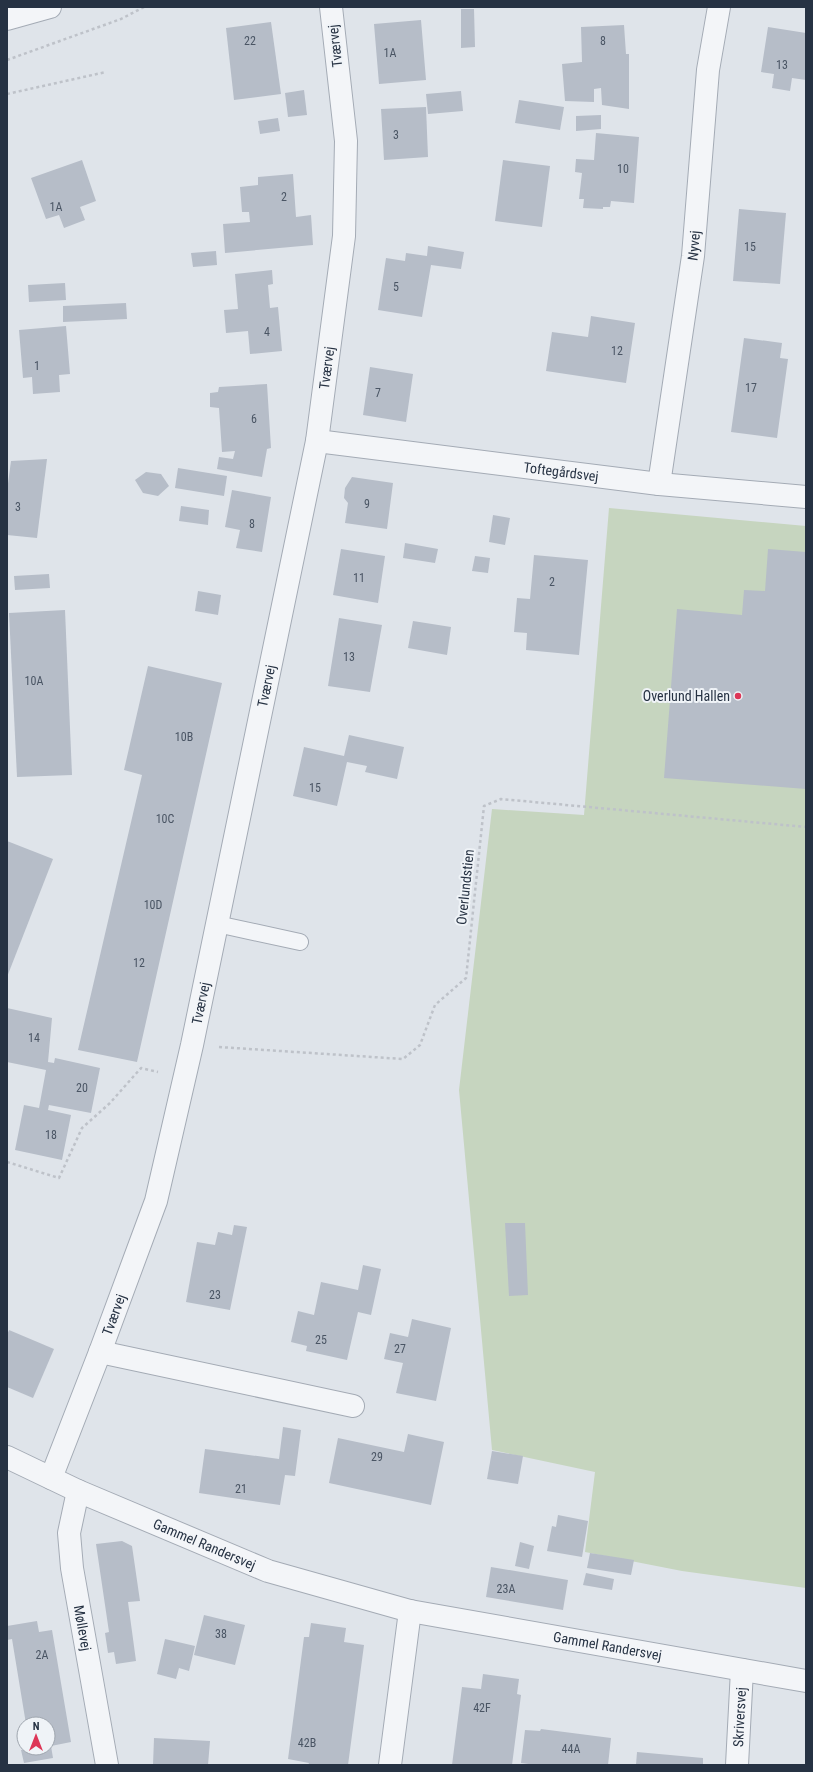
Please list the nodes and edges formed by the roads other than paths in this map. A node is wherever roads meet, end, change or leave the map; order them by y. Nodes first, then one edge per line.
1 (50, 7) edge
2 (331, 7) edge
3 (719, 7) edge
4 (7, 19) edge
5 (317, 441) junction
6 (659, 484) junction
7 (806, 497) edge
8 (217, 924) junction
9 (300, 942) dead end
10 (100, 1352) junction
11 (353, 1406) dead end
12 (7, 1457) edge
13 (51, 1478) junction
14 (78, 1491) junction
15 (410, 1611) junction
16 (742, 1670) junction
17 (806, 1681) edge
18 (107, 1765) edge
19 (390, 1765) edge
20 (737, 1765) edge

1 - 4 street
2 - 5 street, Tværvej
3 - 6 street, Nyvej
5 - 6 street, Toftegårdsvej
5 - 8 street, Tværvej
6 - 7 street, Toftegårdsvej
8 - 9 lane
8 - 10 street, Tværvej
10 - 11 street, Tværvej
10 - 13 street, Tværvej
12 - 13 street, Gammel Randersvej
13 - 14 street, Gammel Randersvej
14 - 15 street, Gammel Randersvej
14 - 18 street, Møllevej
15 - 16 street, Gammel Randersvej
15 - 19 street
16 - 17 street, Gammel Randersvej
16 - 20 street, Skriversvej

